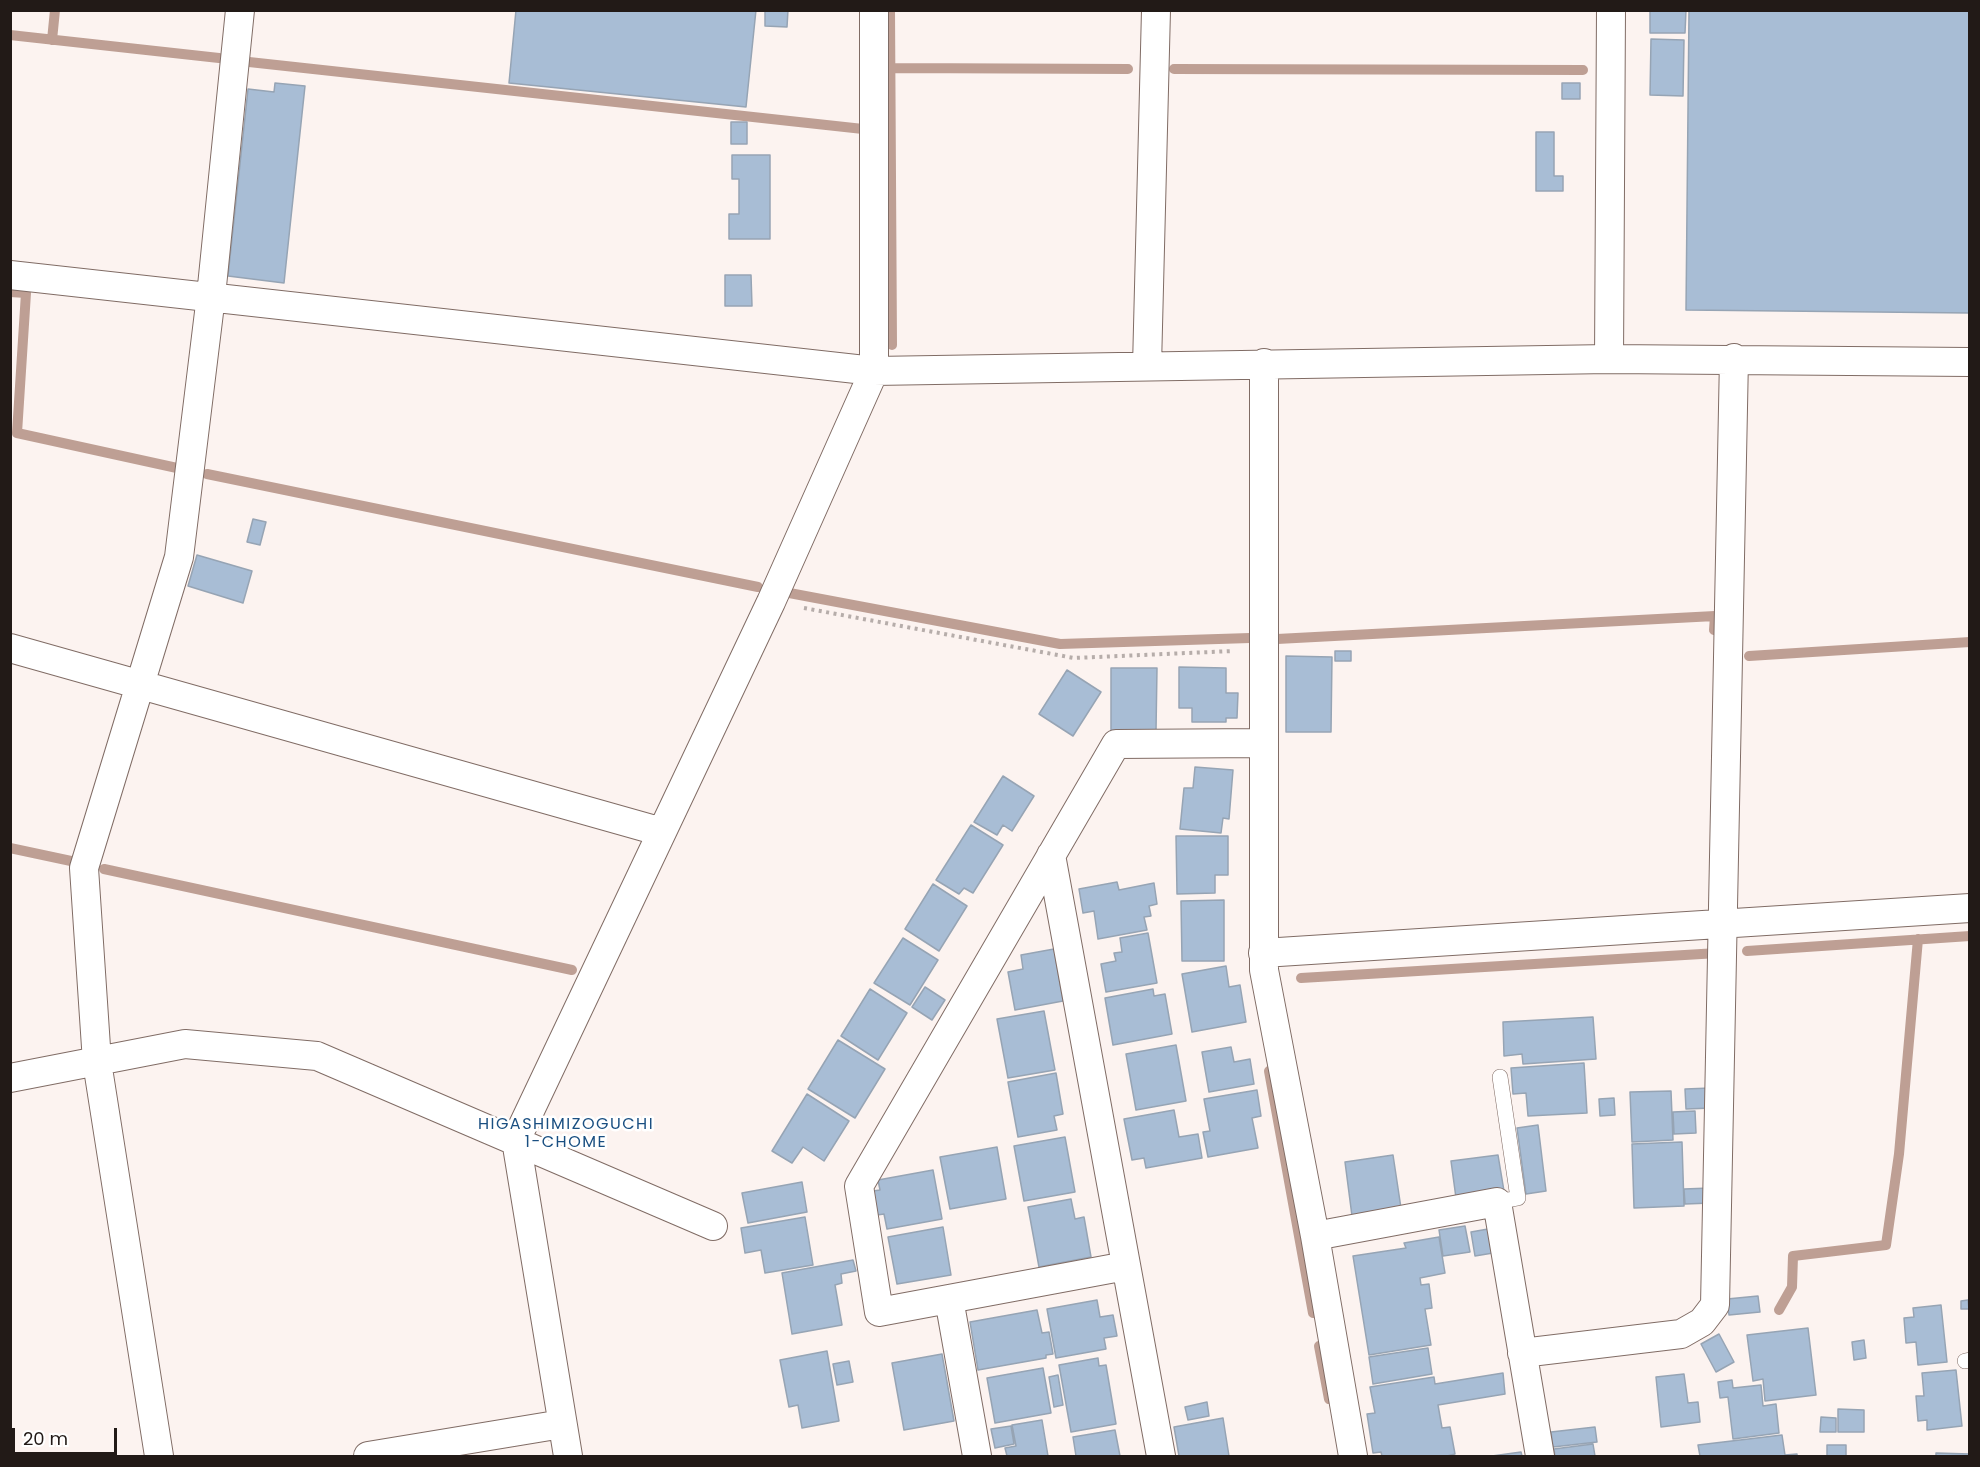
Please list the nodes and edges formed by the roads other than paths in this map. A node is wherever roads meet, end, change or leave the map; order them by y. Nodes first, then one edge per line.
1 (240, 10) edge
2 (874, 10) edge
3 (1156, 10) edge
4 (1611, 10) edge
5 (10, 275) edge
6 (211, 296) junction
7 (1734, 358) junction
8 (1609, 359) junction
9 (1970, 362) edge
10 (1264, 363) junction
11 (1147, 366) junction
12 (874, 371) junction
13 (10, 648) edge
14 (139, 684) junction
15 (1263, 743) junction
16 (662, 832) junction
17 (1052, 855) junction
18 (1970, 908) edge
19 (1723, 924) junction
20 (1263, 953) junction
21 (97, 1062) junction
22 (1500, 1077) dead end
23 (10, 1078) edge
24 (516, 1140) junction
25 (1497, 1202) junction
26 (713, 1226) dead end
27 (1315, 1236) junction
28 (1126, 1266) junction
29 (949, 1299) junction
30 (1522, 1353) junction
31 (562, 1424) junction
32 (159, 1456) edge
33 (368, 1456) edge
34 (568, 1456) edge
35 (977, 1456) edge
36 (1161, 1456) edge
37 (1353, 1456) edge
38 (1540, 1456) edge

1 - 6 street
2 - 12 street
3 - 11 street
4 - 8 street
5 - 6 street
6 - 12 street
6 - 14 street
7 - 8 street
7 - 9 street
7 - 19 street
8 - 10 street
10 - 11 street
10 - 15 street
11 - 12 street
12 - 16 street
13 - 14 street
14 - 16 street
14 - 21 street
15 - 17 street
15 - 20 street
16 - 24 street
17 - 28 street
17 - 29 street
18 - 19 street
19 - 20 street
19 - 30 street
20 - 27 street
21 - 23 street
21 - 24 street
21 - 32 street
22 - 25 lane
24 - 26 street
24 - 31 street
25 - 27 street
25 - 30 street
27 - 37 street
28 - 29 street
28 - 36 street
29 - 35 street
30 - 38 street
31 - 33 street
31 - 34 street

